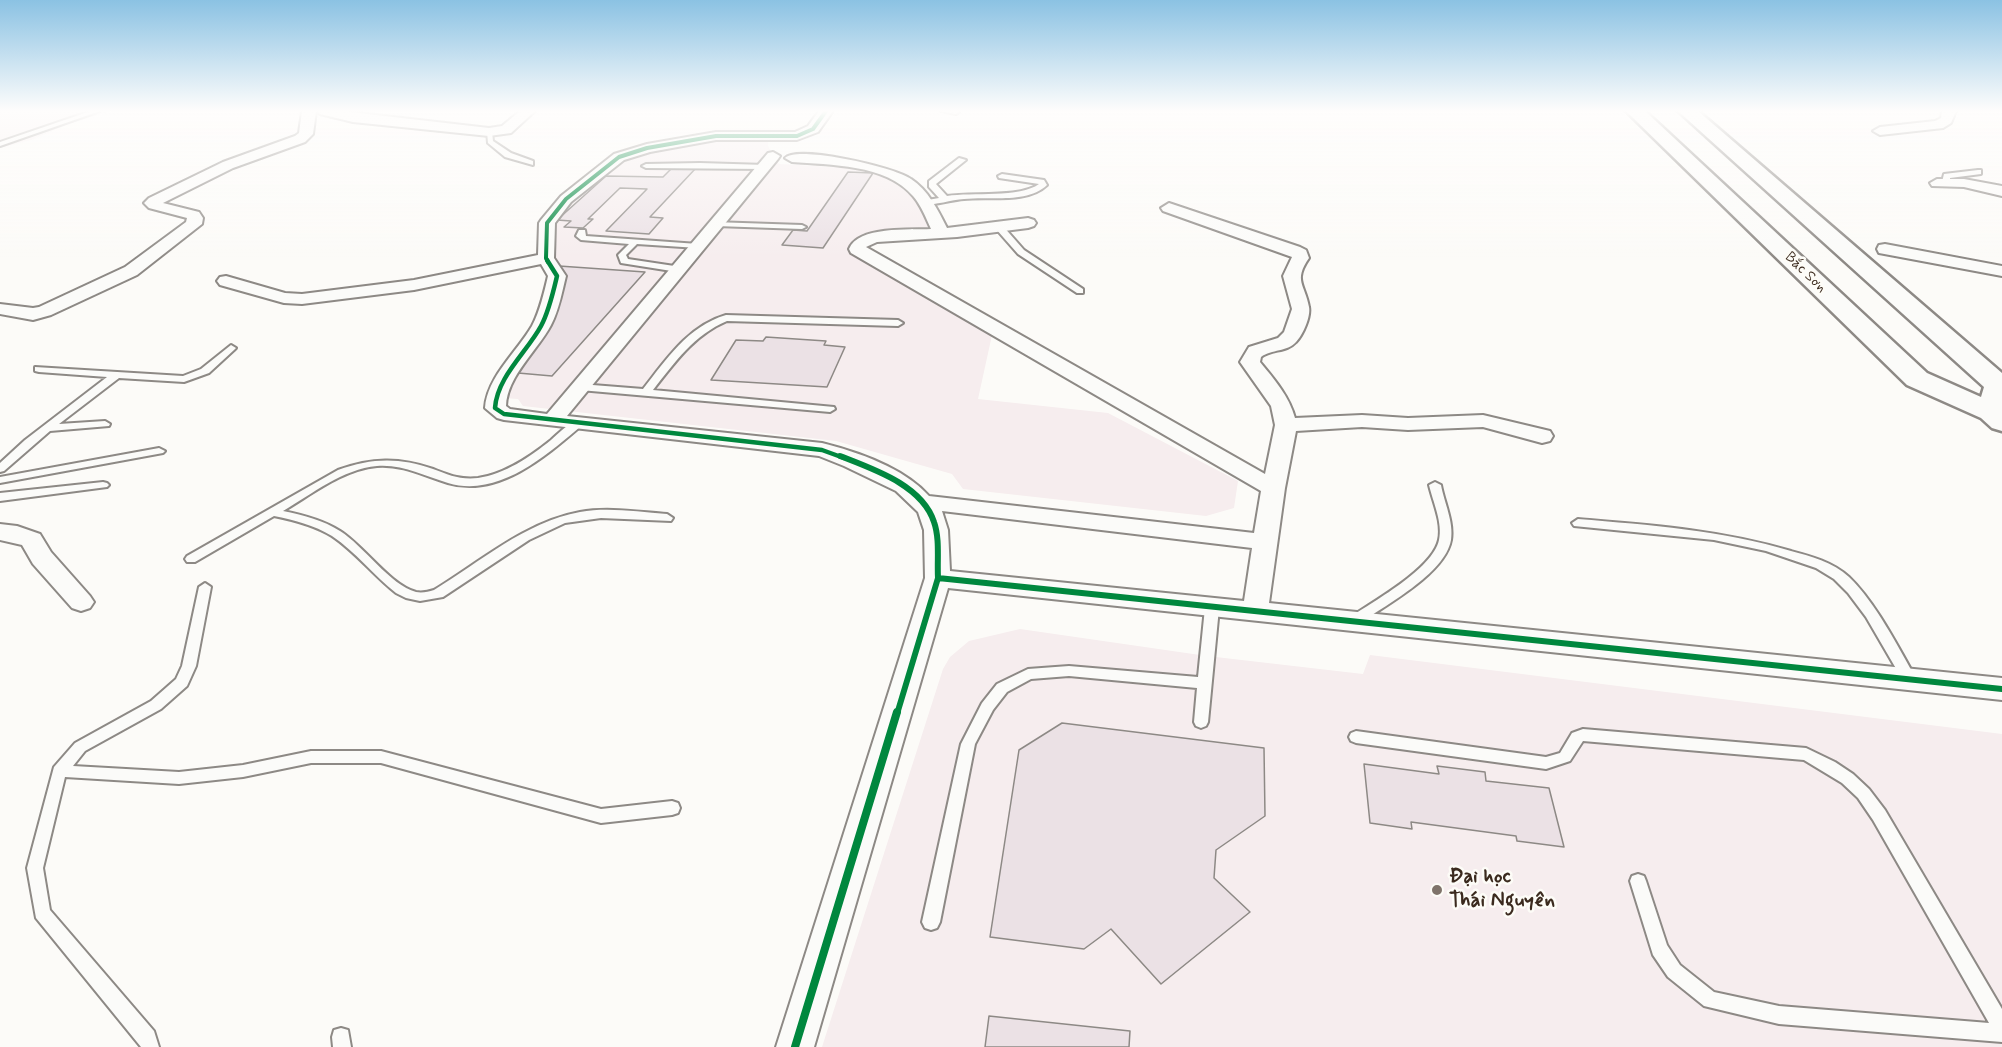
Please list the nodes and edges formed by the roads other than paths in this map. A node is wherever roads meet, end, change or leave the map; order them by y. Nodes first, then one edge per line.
1 (242, 160) edge
2 (521, 160) edge
3 (615, 160) edge
4 (813, 160) edge
5 (962, 160) dead end
6 (1686, 160) edge
7 (1743, 160) edge
8 (770, 161) joint
9 (530, 164) dead end
10 (646, 166) dead end
11 (1978, 172) dead end
12 (1002, 176) dead end
13 (1942, 182) joint
14 (2002, 191) edge
15 (945, 199) junction
16 (925, 203) junction
17 (1169, 208) dead end
18 (1028, 223) dead end
19 (716, 224) junction
20 (802, 227) dead end
21 (999, 227) junction
22 (582, 232) dead end
23 (941, 232) junction
24 (635, 242) junction
25 (698, 246) junction
26 (1885, 249) dead end
27 (546, 258) junction
28 (678, 269) junction
29 (2002, 271) edge
30 (226, 281) dead end
31 (1080, 291) dead end
32 (0, 309) edge
33 (898, 323) dead end
34 (231, 348) dead end
35 (39, 369) dead end
36 (116, 375) junction
37 (580, 387) junction
38 (646, 393) junction
39 (830, 409) dead end
40 (1996, 417) edge
41 (552, 421) junction
42 (105, 424) dead end
43 (578, 424) junction
44 (1286, 425) junction
45 (47, 428) junction
46 (1542, 436) dead end
47 (159, 451) dead end
48 (0, 469) edge
49 (0, 480) edge
50 (103, 485) dead end
51 (1435, 485) dead end
52 (1273, 488) junction
53 (0, 497) edge
54 (923, 502) junction
55 (272, 512) junction
56 (667, 518) dead end
57 (1578, 523) dead end
58 (0, 532) edge
59 (1265, 542) junction
60 (191, 559) dead end
61 (938, 578) junction
62 (205, 587) dead end
63 (81, 602) dead end
64 (1212, 608) junction
65 (1255, 612) junction
66 (1351, 622) junction
67 (1910, 680) junction
68 (1204, 683) junction
69 (2002, 689) edge
70 (1201, 722) dead end
71 (1356, 737) dead end
72 (59, 771) junction
73 (672, 808) dead end
74 (1638, 881) dead end
75 (931, 922) dead end
76 (2002, 1027) edge
77 (2002, 1033) edge
78 (150, 1047) edge
79 (795, 1047) edge

1 - 32 street
2 - 9 lane
3 - 27 street
4 - 16 street
5 - 15 lane
6 - 40 main road, Bắc Sơn
7 - 40 main road, Bắc Sơn
8 - 10 lane
8 - 19 street
11 - 13 lane
12 - 15 lane
13 - 14 street
15 - 16 lane
16 - 23 street
17 - 44 street
18 - 21 street
19 - 20 lane
19 - 25 street
21 - 23 street
21 - 31 lane
22 - 24 lane
23 - 52 street
24 - 25 lane
24 - 28 lane
25 - 28 street
26 - 29 street
27 - 30 street
27 - 41 street
28 - 37 street
33 - 38 lane
34 - 36 lane
35 - 36 lane
36 - 45 lane
37 - 38 lane
37 - 41 street
38 - 39 lane
41 - 43 street
42 - 45 lane
43 - 54 street
43 - 55 lane
44 - 46 street
44 - 52 street
45 - 48 lane
47 - 49 lane
50 - 53 lane
51 - 66 lane
52 - 59 street
54 - 59 street
54 - 61 street
55 - 56 lane
55 - 60 lane
57 - 67 lane
58 - 63 street
59 - 65 street
61 - 64 street
61 - 79 street
62 - 72 lane
64 - 65 street
64 - 68 lane
65 - 66 street
66 - 67 street
67 - 69 street
68 - 70 lane
68 - 75 lane
71 - 76 lane
72 - 73 lane
72 - 78 lane
74 - 77 lane

